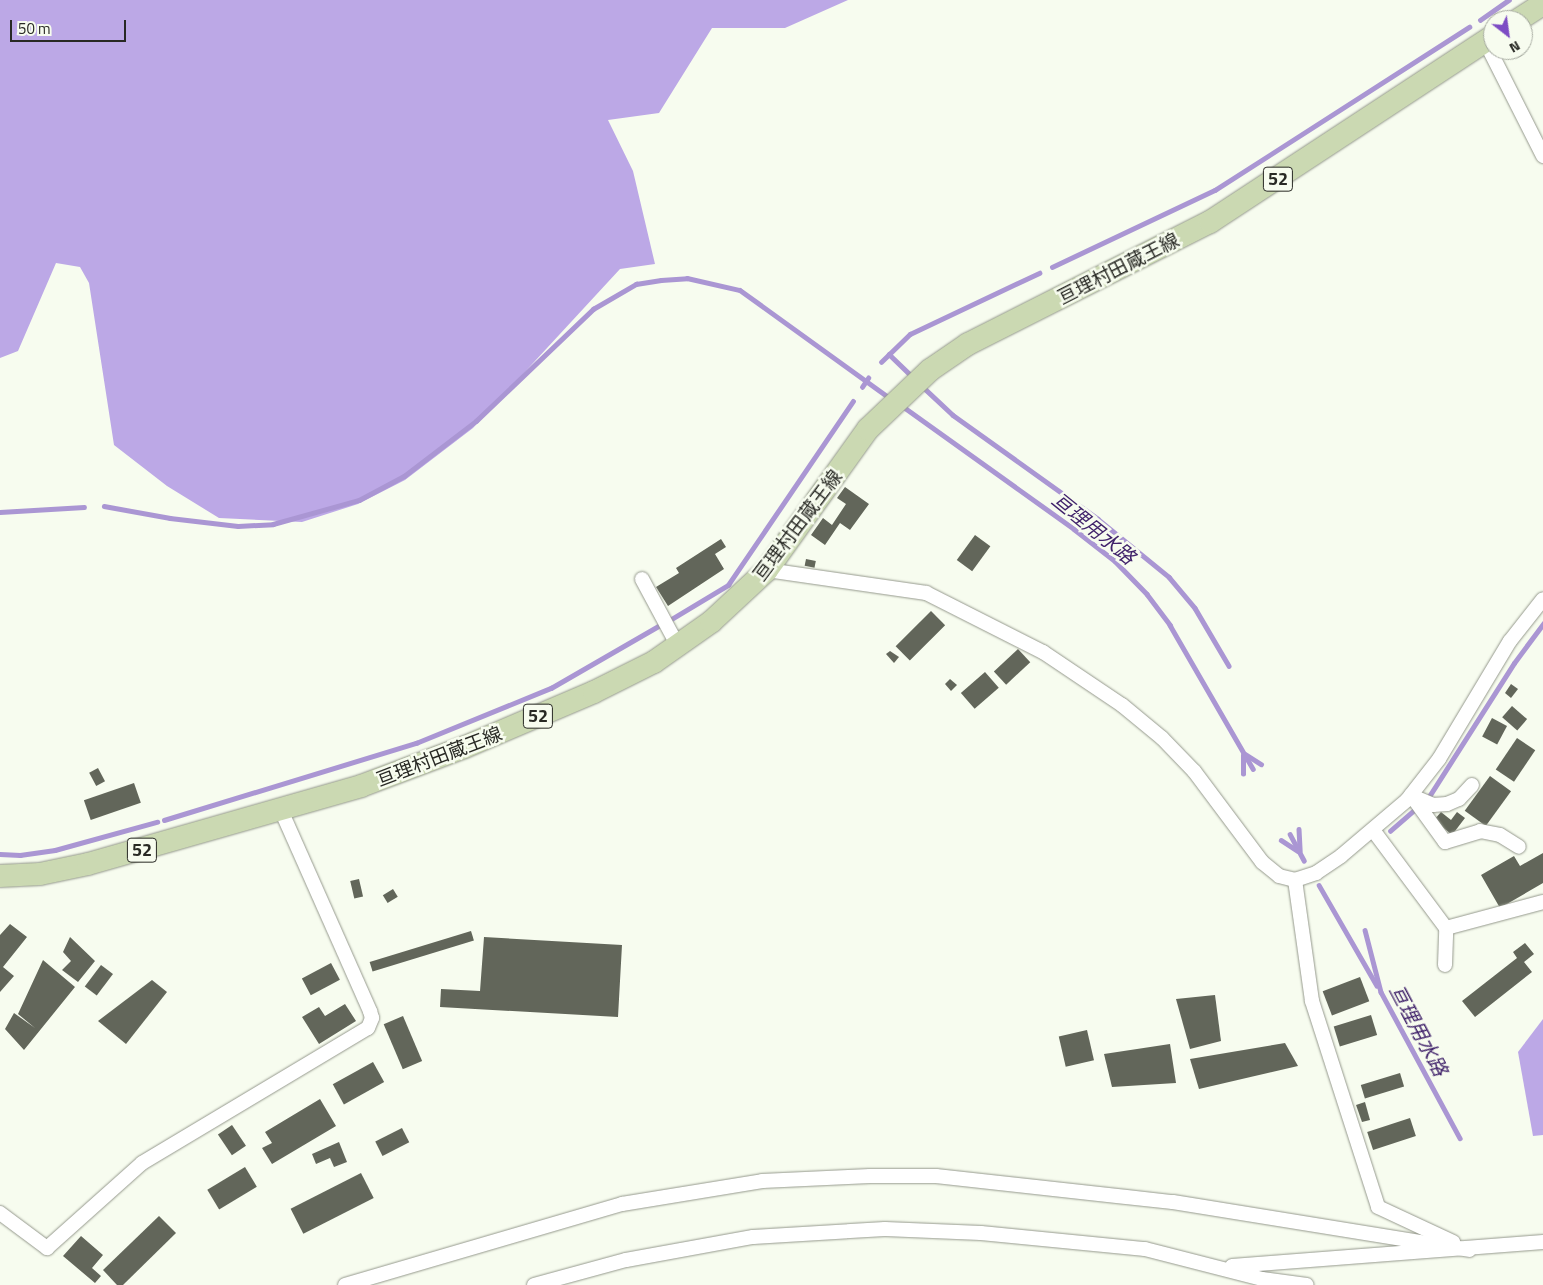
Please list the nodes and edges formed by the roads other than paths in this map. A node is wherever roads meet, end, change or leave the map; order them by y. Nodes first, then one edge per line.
1 (1483, 42) edge
2 (1499, 60) edge
3 (1543, 156) edge
4 (766, 570) junction
5 (642, 579) dead end
6 (1543, 599) edge
7 (678, 646) junction
8 (1472, 785) dead end
9 (1411, 795) junction
10 (281, 810) junction
11 (1374, 830) junction
12 (1519, 848) dead end
13 (0, 876) edge
14 (1294, 880) junction
15 (1543, 902) edge
16 (1446, 928) junction
17 (1445, 965) dead end
18 (0, 1213) edge
19 (1543, 1242) edge
20 (1469, 1250) junction
21 (1224, 1267) junction
22 (345, 1285) edge
23 (534, 1285) edge
24 (1307, 1285) edge

1 - 4 main road, 亘理村田蔵王線 / 52
2 - 3 street
4 - 7 main road, 亘理村田蔵王線 / 52
4 - 14 street
5 - 7 street
6 - 9 street
7 - 10 main road, 亘理村田蔵王線 / 52
8 - 9 street
9 - 11 street
9 - 12 street
10 - 13 main road, 亘理村田蔵王線 / 52
10 - 18 street
11 - 14 street
11 - 16 street
14 - 20 street
15 - 16 street
16 - 17 street
19 - 20 street
20 - 21 street
20 - 22 street
21 - 23 street
21 - 24 street

